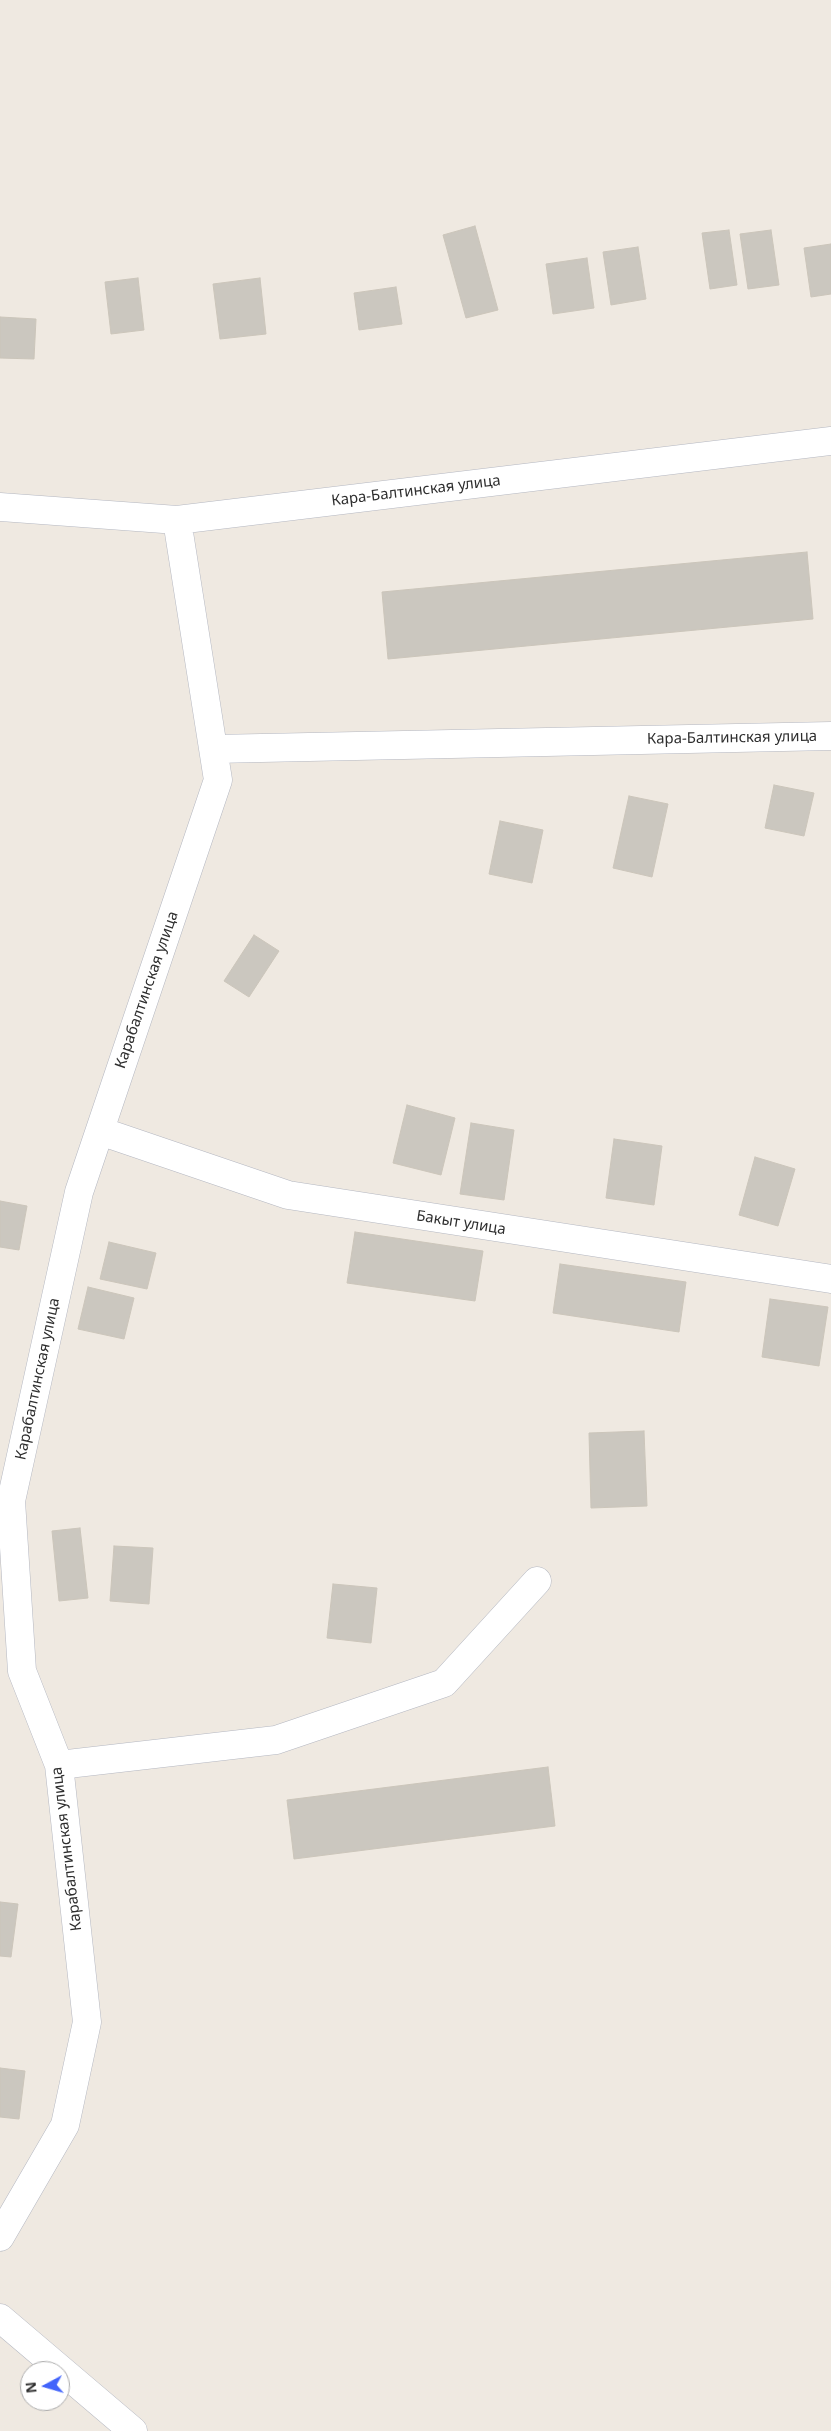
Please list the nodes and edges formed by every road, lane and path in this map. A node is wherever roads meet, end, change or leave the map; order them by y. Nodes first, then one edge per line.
1 (831, 441) edge
2 (0, 507) edge
3 (177, 520) junction
4 (831, 736) edge
5 (214, 749) junction
6 (100, 1131) junction
7 (831, 1279) edge
8 (537, 1581) dead end
9 (59, 1765) junction
10 (0, 2237) edge
11 (0, 2318) edge
12 (128, 2431) edge

1 - 3 street, Кара-Балтинская улица
2 - 3 street, Кара-Балтинская улица
3 - 5 street, Карабалтинская улица
4 - 5 street, Кара-Балтинская улица
5 - 6 street, Карабалтинская улица
6 - 7 street, Бакыт улица
6 - 9 street, Карабалтинская улица
8 - 9 street
9 - 10 street, Карабалтинская улица
11 - 12 street

